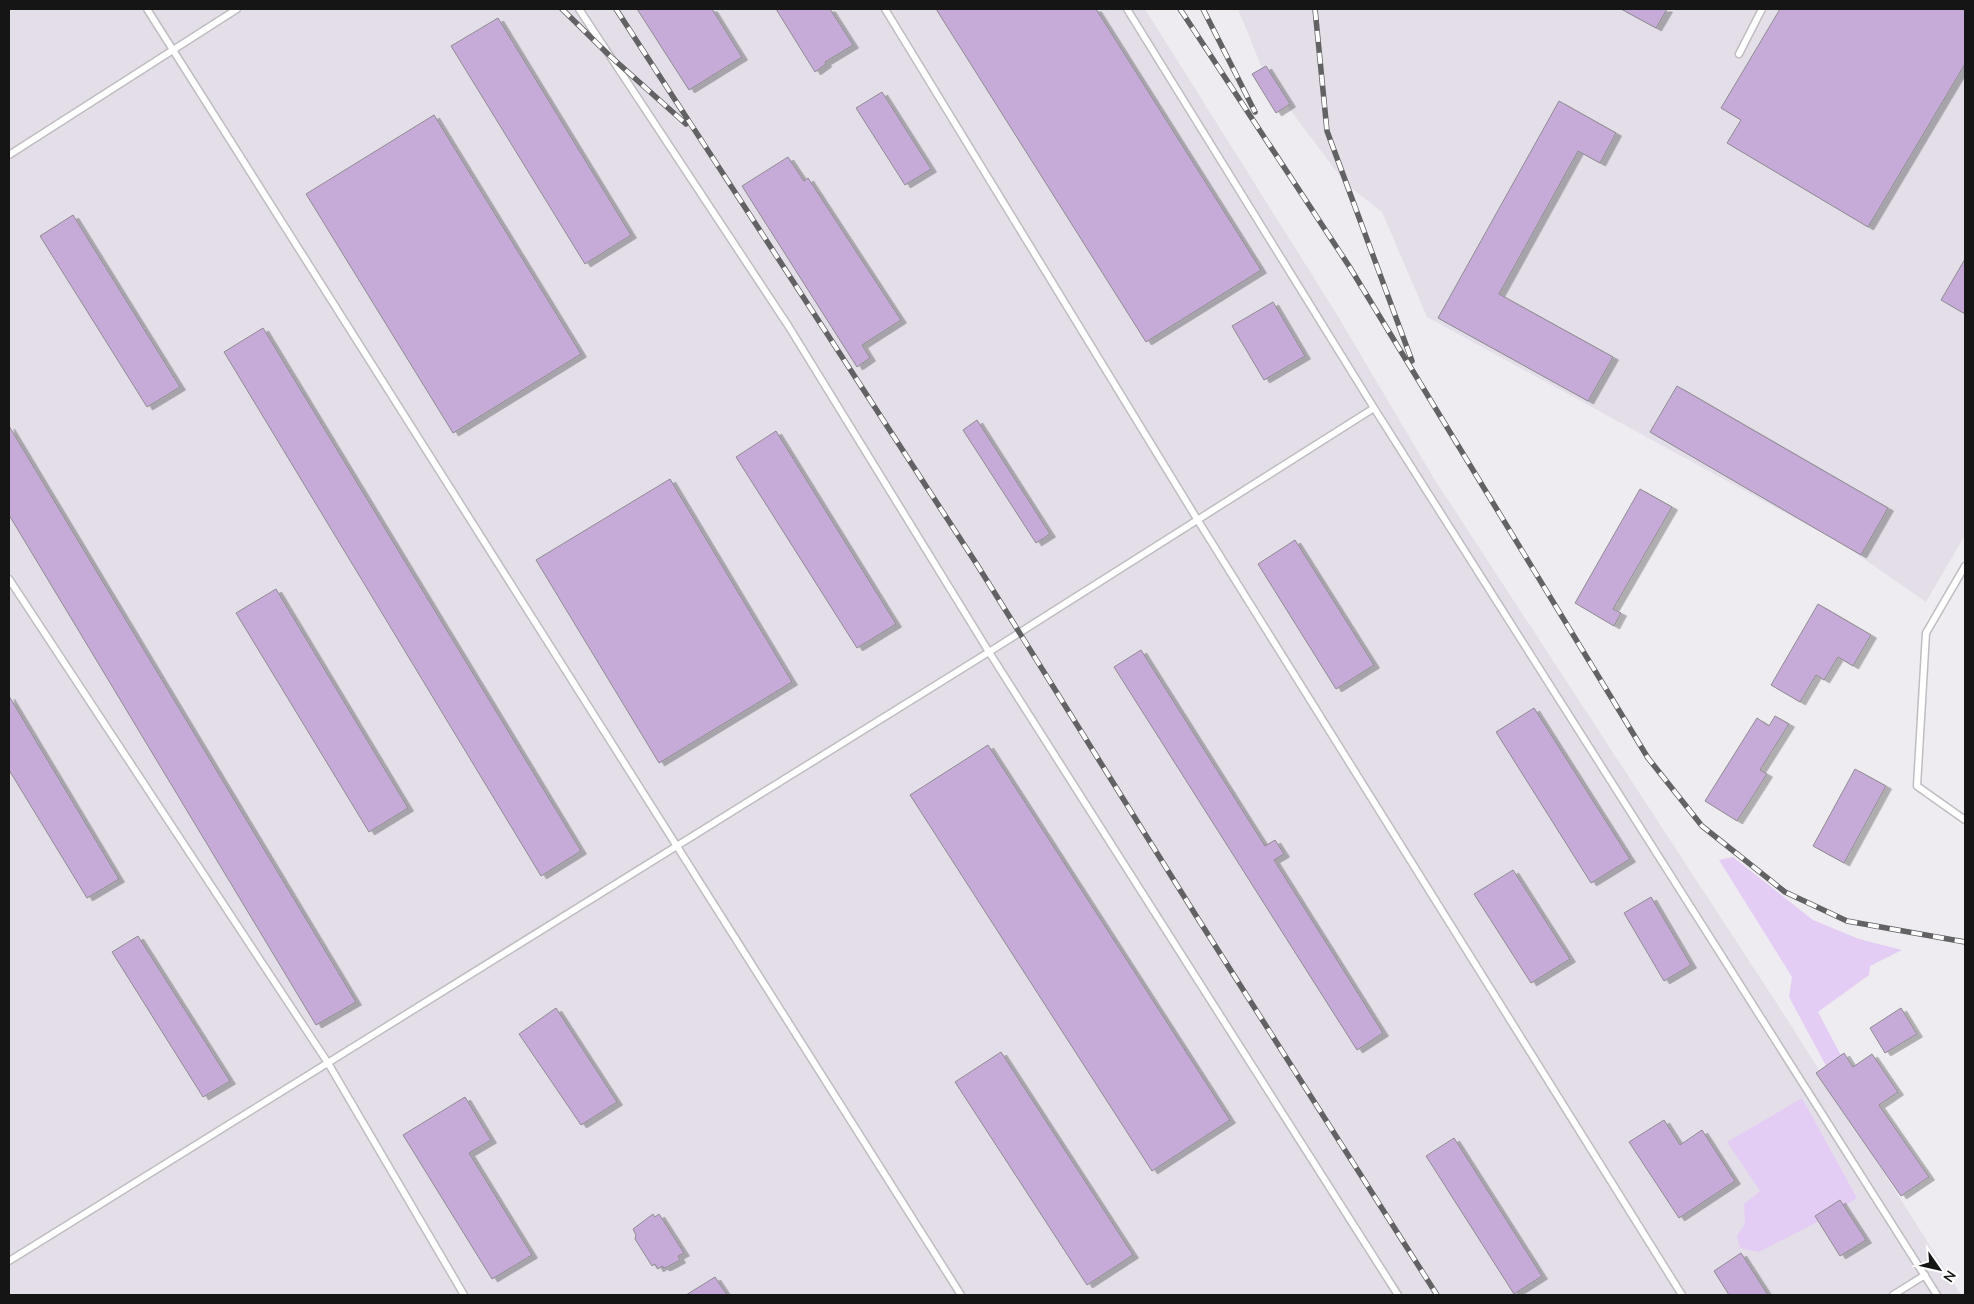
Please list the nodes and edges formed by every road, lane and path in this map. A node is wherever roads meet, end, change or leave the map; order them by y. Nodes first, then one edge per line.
1 (146, 9) edge
2 (237, 9) edge
3 (579, 9) edge
4 (885, 9) edge
5 (1126, 9) edge
6 (1762, 9) edge
7 (172, 50) junction
8 (1739, 54) dead end
9 (9, 155) edge
10 (1374, 408) junction
11 (1197, 519) junction
12 (1965, 566) edge
13 (9, 579) edge
14 (989, 652) junction
15 (1965, 820) edge
16 (677, 846) junction
17 (328, 1063) junction
18 (9, 1261) edge
19 (1925, 1275) junction
20 (464, 1295) edge
21 (961, 1295) edge
22 (1398, 1295) edge
23 (1682, 1295) edge
24 (1893, 1295) edge
25 (1937, 1295) edge

1 - 7 lane
2 - 7 lane
3 - 14 lane
4 - 11 lane
5 - 10 lane
6 - 8 lane
7 - 9 lane
7 - 16 lane
10 - 11 lane
10 - 19 lane
11 - 14 lane
11 - 23 lane
12 - 15 lane
13 - 17 lane
14 - 16 lane
14 - 22 lane
16 - 17 lane
16 - 21 lane
17 - 18 lane
17 - 20 lane
19 - 24 lane
19 - 25 lane

